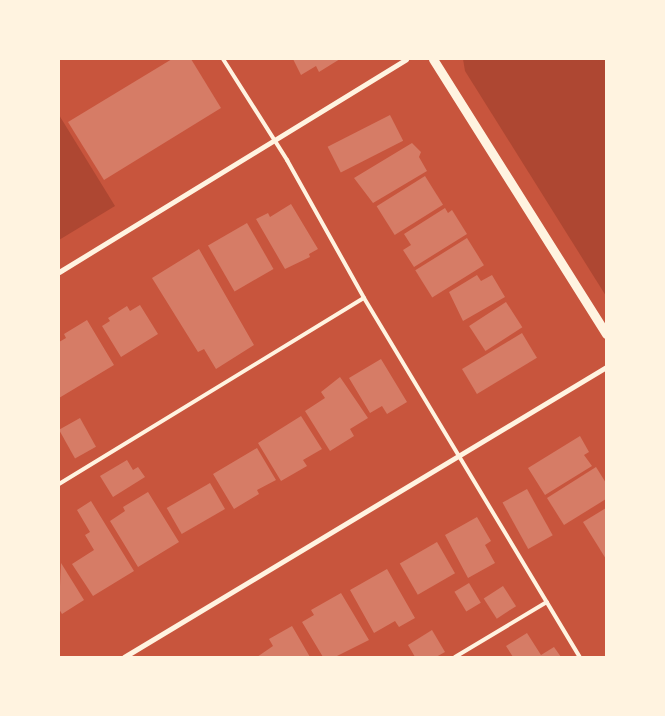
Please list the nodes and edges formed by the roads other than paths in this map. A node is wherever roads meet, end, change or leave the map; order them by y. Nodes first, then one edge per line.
1 (223, 59) edge
2 (406, 59) edge
3 (433, 59) edge
4 (275, 141) junction
5 (59, 272) edge
6 (364, 298) junction
7 (606, 334) edge
8 (606, 366) edge
9 (459, 454) junction
10 (59, 484) edge
11 (546, 602) junction
12 (124, 657) edge
13 (456, 657) edge
14 (580, 657) edge

1 - 4 lane
2 - 4 street
3 - 7 street
4 - 5 street
4 - 6 lane
6 - 9 lane
6 - 10 lane
8 - 9 street
9 - 11 lane
9 - 12 street
11 - 13 lane
11 - 14 lane

